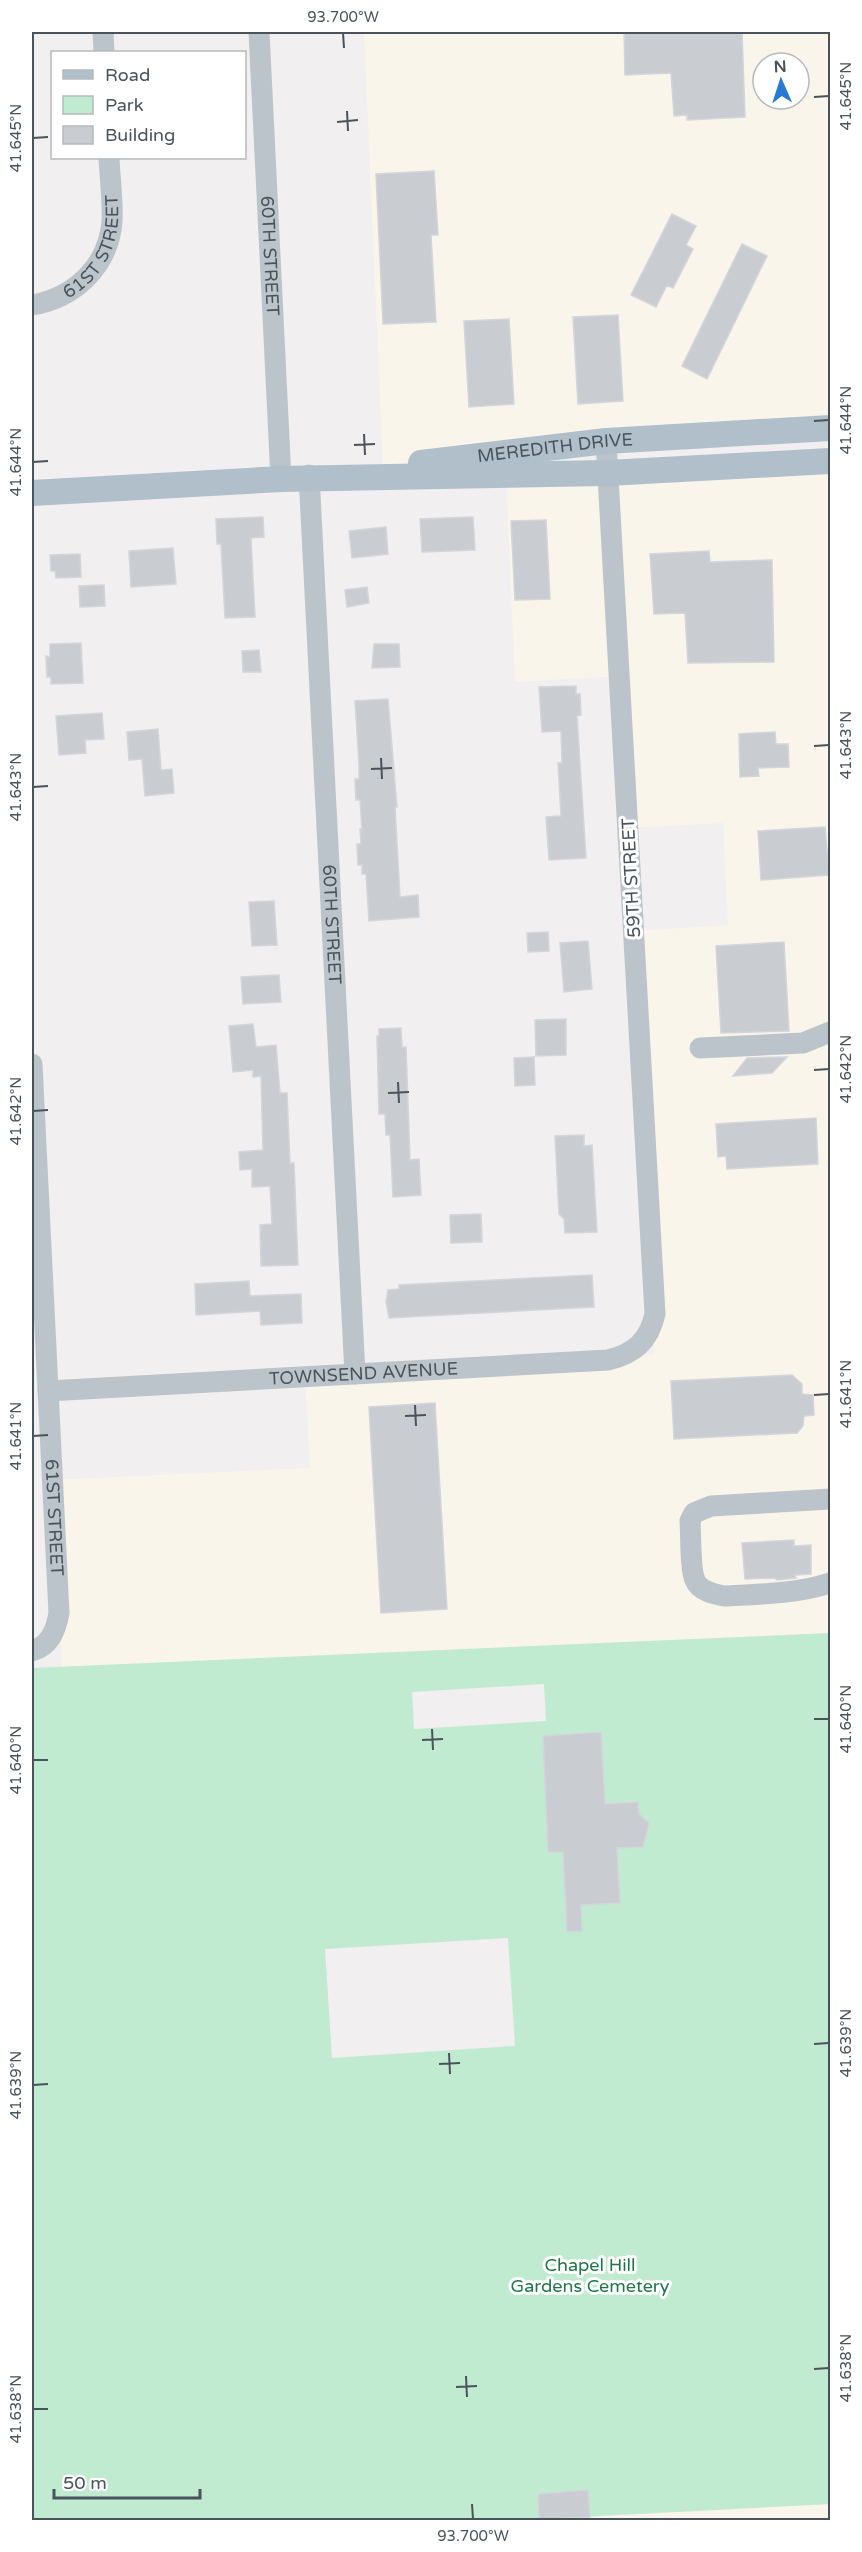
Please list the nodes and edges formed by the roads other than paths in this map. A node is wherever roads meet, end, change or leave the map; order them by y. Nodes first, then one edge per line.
1 (103, 32) edge
2 (259, 32) edge
3 (104, 51) edge
4 (109, 159) edge
5 (32, 305) edge
6 (831, 428) edge
7 (606, 441) junction
8 (831, 461) edge
9 (608, 473) junction
10 (309, 477) junction
11 (281, 479) junction
12 (32, 493) edge
13 (831, 1032) edge
14 (700, 1048) dead end
15 (32, 1064) edge
16 (655, 1314) joint
17 (355, 1374) junction
18 (48, 1390) junction
19 (831, 1499) edge
20 (831, 1582) edge
21 (32, 1651) edge

1 - 3 street
2 - 11 street, 60TH STREET
4 - 5 street, 61ST STREET
6 - 7 main road, MEREDITH DRIVE
7 - 9 street, 59TH STREET
7 - 10 main road, MEREDITH DRIVE
8 - 9 main road, MEREDITH DRIVE
9 - 10 main road, MEREDITH DRIVE
9 - 16 street, 59TH STREET
10 - 11 main road, MEREDITH DRIVE
10 - 17 street, 60TH STREET
11 - 12 main road, MEREDITH DRIVE
13 - 14 street
15 - 18 street, 61ST STREET
16 - 17 street, TOWNSEND AVENUE
17 - 18 street, TOWNSEND AVENUE
18 - 21 street, 61ST STREET
19 - 20 street

